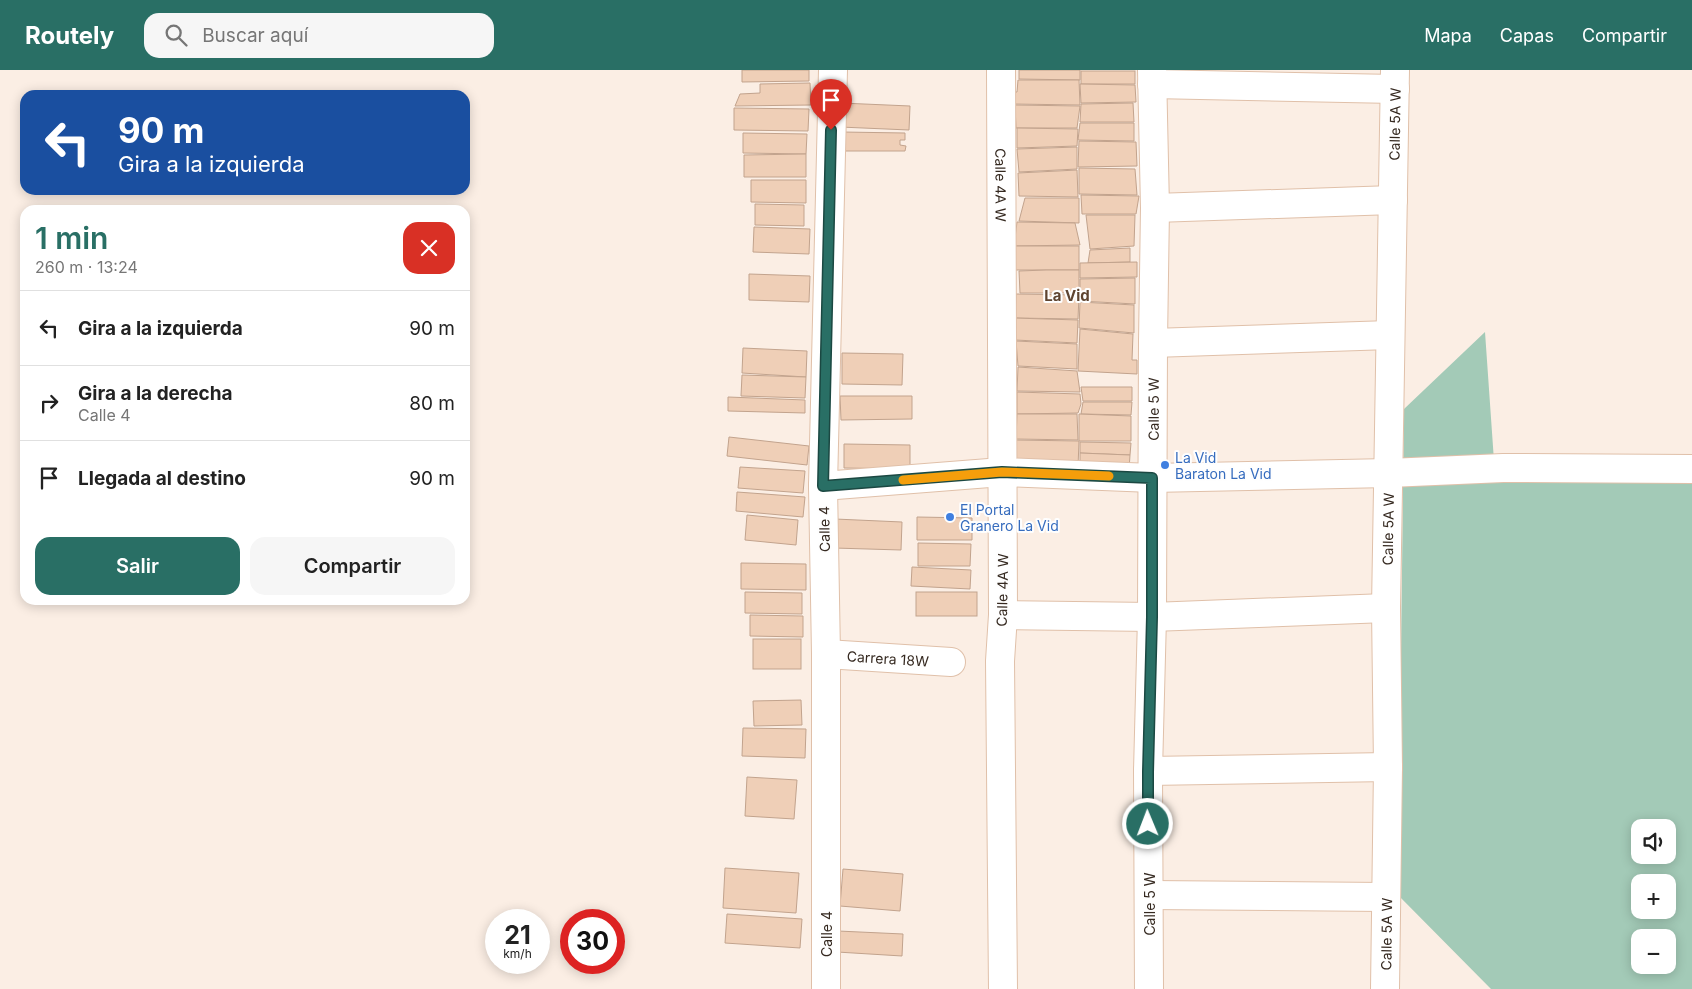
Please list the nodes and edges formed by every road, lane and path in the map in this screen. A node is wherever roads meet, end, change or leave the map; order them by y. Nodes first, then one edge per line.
1 (833, 70) edge
2 (1001, 70) edge
3 (1152, 77) edge
4 (1395, 80) edge
5 (1393, 200) junction
6 (1155, 208) junction
7 (1390, 335) junction
8 (1153, 343) junction
9 (1692, 469) edge
10 (1002, 472) junction
11 (1389, 473) junction
12 (1152, 478) junction
13 (823, 486) junction
14 (1386, 608) junction
15 (1003, 615) junction
16 (1152, 617) junction
17 (826, 654) junction
18 (951, 662) dead end
19 (1388, 768) junction
20 (1148, 772) junction
21 (1149, 895) junction
22 (1386, 897) junction
23 (826, 989) edge
24 (1003, 989) edge
25 (1149, 989) edge
26 (1385, 989) edge

1 - 13 street, Calle 4
2 - 10 street, Calle 4A W
3 - 4 street
3 - 6 street, Calle 5 W
4 - 5 street, Calle 5A W
5 - 6 street
5 - 7 street, Calle 5A W
6 - 8 street, Calle 5 W
7 - 8 street
7 - 11 street, Calle 5A W
8 - 12 street, Calle 5 W
9 - 11 street
10 - 12 street
10 - 13 street
10 - 15 street, Calle 4A W
11 - 12 street
11 - 14 street, Calle 5A W
12 - 16 street, Calle 5 W
13 - 17 street, Calle 4
14 - 16 street
14 - 19 street, Calle 5A W
15 - 16 street
15 - 24 street, Calle 4A W
16 - 20 street, Calle 5 W
17 - 18 street, Carrera 18W
17 - 23 street, Calle 4
19 - 20 street
19 - 22 street, Calle 5A W
20 - 21 street, Calle 5 W
21 - 22 street
21 - 25 street, Calle 5 W
22 - 26 street, Calle 5A W

